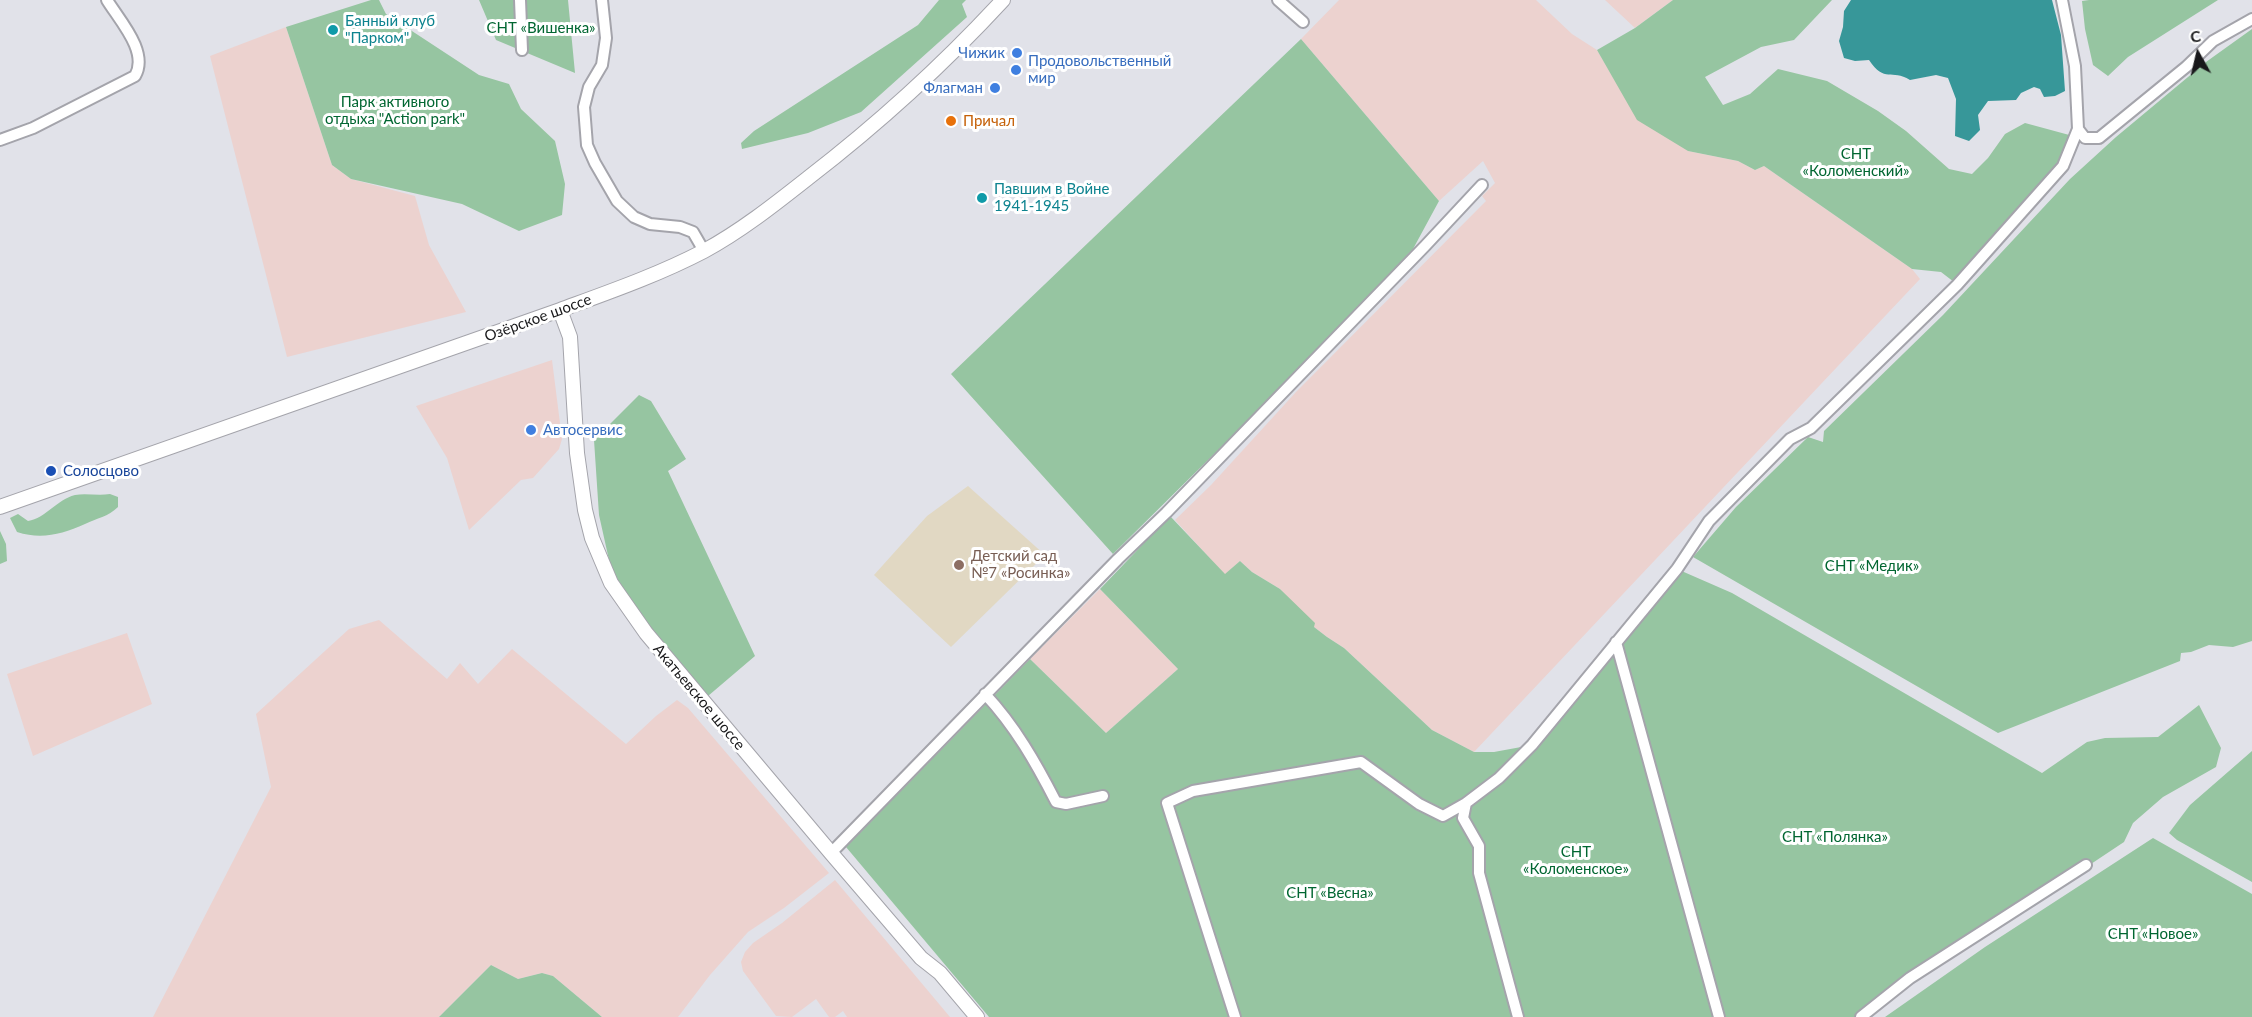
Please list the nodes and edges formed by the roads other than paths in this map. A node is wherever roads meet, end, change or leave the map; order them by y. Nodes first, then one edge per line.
1 (107, 0) edge
2 (520, 0) edge
3 (602, 0) edge
4 (1003, 0) edge
5 (1278, 0) edge
6 (2062, 0) edge
7 (2252, 19) edge
8 (1303, 22) dead end
9 (522, 50) dead end
10 (2078, 129) junction
11 (0, 140) edge
12 (1482, 185) dead end
13 (704, 251) junction
14 (561, 310) junction
15 (0, 507) edge
16 (1616, 642) junction
17 (985, 694) junction
18 (1103, 796) dead end
19 (1466, 802) junction
20 (831, 853) junction
21 (2086, 865) dead end
22 (977, 1017) edge
23 (1235, 1017) edge
24 (1518, 1017) edge
25 (1719, 1017) edge
26 (1861, 1017) edge

1 - 11 street
2 - 9 street
3 - 13 street
4 - 13 main road, Озёрское шоссе
5 - 8 street
6 - 10 street
7 - 10 street
10 - 16 street
12 - 17 street
13 - 14 main road, Озёрское шоссе
14 - 15 main road, Озёрское шоссе
14 - 20 main road, Акатьевское шоссе
16 - 19 street
16 - 25 street
17 - 18 street
17 - 20 street
19 - 23 street
19 - 24 street
20 - 22 main road, Акатьевское шоссе
21 - 26 street

